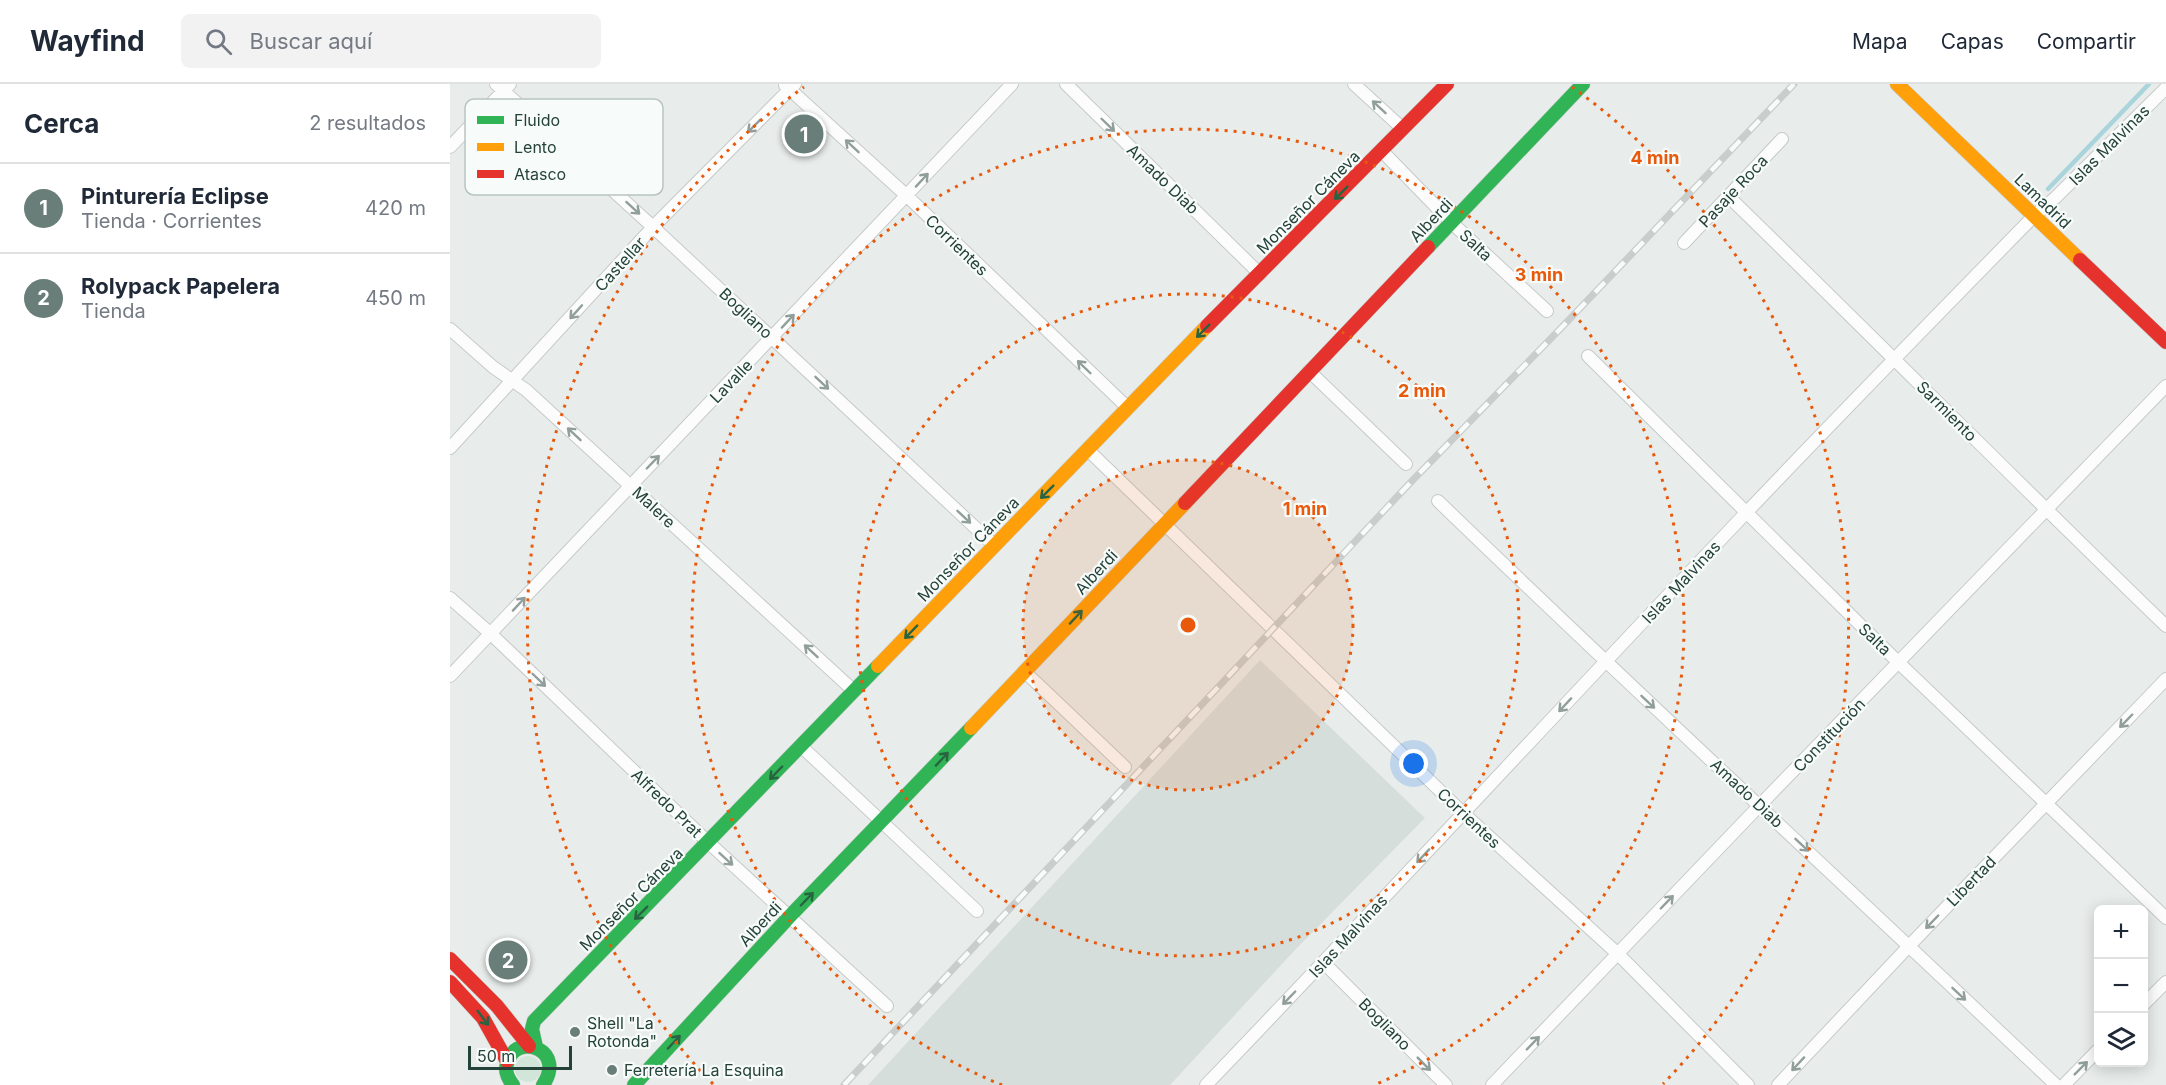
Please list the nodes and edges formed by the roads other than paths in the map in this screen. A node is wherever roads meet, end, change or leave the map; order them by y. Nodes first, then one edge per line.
1 (1012, 84) edge
2 (1066, 84) edge
3 (1354, 84) edge
4 (1447, 84) edge
5 (1583, 84) edge
6 (1897, 84) edge
7 (503, 86) edge
8 (790, 86) edge
9 (2166, 88) edge
10 (492, 99) edge
11 (517, 99) edge
12 (1404, 129) junction
13 (465, 130) edge
14 (1782, 139) dead end
15 (450, 147) edge
16 (1382, 152) junction
17 (619, 195) edge
18 (907, 196) junction
19 (1728, 196) junction
20 (2034, 216) junction
21 (1452, 223) junction
22 (653, 227) junction
23 (1684, 243) dead end
24 (1260, 274) junction
25 (1547, 311) dead end
26 (450, 329) edge
27 (773, 338) junction
28 (2166, 342) edge
29 (1588, 356) dead end
30 (1894, 358) junction
31 (1309, 371) junction
32 (513, 382) junction
33 (2166, 386) edge
34 (1127, 407) junction
35 (450, 448) edge
36 (1088, 450) junction
37 (1406, 464) dead end
38 (630, 485) junction
39 (1438, 501) dead end
40 (2046, 510) junction
41 (1745, 513) junction
42 (1164, 524) junction
43 (994, 545) junction
44 (450, 598) edge
45 (2166, 626) edge
46 (491, 634) junction
47 (1605, 662) junction
48 (1899, 663) junction
49 (1024, 671) junction
50 (450, 676) edge
51 (2166, 679) edge
52 (854, 691) junction
53 (802, 747) junction
54 (1125, 767) dead end
55 (2047, 804) junction
56 (1760, 805) junction
57 (1463, 813) junction
58 (882, 822) junction
59 (709, 843) junction
60 (977, 911) dead end
61 (790, 916) junction
62 (2166, 918) edge
63 (1909, 946) junction
64 (1618, 954) junction
65 (450, 959) edge
66 (1324, 963) junction
67 (450, 982) edge
68 (2166, 982) edge
69 (2148, 1000) edge
70 (887, 1006) dead end
71 (533, 1046) junction
72 (2094, 1054) edge
73 (507, 1061) junction
74 (506, 1083) edge
75 (548, 1084) edge
76 (634, 1085) edge
77 (1206, 1085) edge
78 (1446, 1085) edge
79 (1492, 1085) edge
80 (1748, 1085) edge
81 (1778, 1085) edge
82 (2056, 1085) edge
83 (2064, 1085) edge

18 -> 1 street, Lavalle
2 -> 24 street, Amado Diab
12 -> 3 street
4 - 12 street, Monseñor Cáneva
5 - 21 street, Alberdi
6 - 20 street, Lamadrid
7 - 10 street
7 -> 11 street, Bogliano
18 -> 8 street, Corrientes
8 -> 22 street, Castellar
9 - 20 street, Islas Malvinas
12 - 16 street, Monseñor Cáneva
13 - 15 street
14 - 19 street, Pasaje Roca
16 - 21 street, Salta
16 -> 24 street, Monseñor Cáneva
17 -> 22 street, Bogliano
27 -> 18 street, Lavalle
34 -> 18 street, Corrientes
19 - 23 street, Pasaje Roca
19 - 30 street, Sarmiento
20 - 28 street, Lamadrid
20 - 30 street, Islas Malvinas
21 - 25 street, Salta
21 - 31 street, Alberdi
22 - 27 street, Bogliano
22 -> 32 street, Castellar
24 -> 34 street, Monseñor Cáneva
26 - 32 street, Malere
38 -> 27 street, Lavalle
27 -> 43 street, Bogliano
29 - 41 street, Salta
30 - 40 street, Sarmiento
30 - 41 street, Islas Malvinas
31 - 37 street
31 - 42 street, Alberdi
32 - 35 street, Castellar
38 -> 32 street, Malere
33 - 40 street, Constitución
34 - 36 street, Monseñor Cáneva
36 - 42 street, Corrientes
36 -> 43 street, Monseñor Cáneva
46 -> 38 street, Lavalle
52 -> 38 street, Malere
39 - 47 street, Amado Diab
40 - 45 street, Sarmiento
40 - 48 street, Constitución
41 - 47 street, Islas Malvinas
41 - 48 street, Salta
49 -> 42 street, Alberdi
42 - 57 street, Corrientes
43 -> 52 street, Monseñor Cáneva
44 - 46 street, Alfredo Prat
46 - 50 street, Lavalle
46 -> 59 street, Alfredo Prat
47 -> 56 street, Amado Diab
47 -> 57 street, Islas Malvinas
48 - 55 street, Salta
48 - 56 street, Constitución
49 - 54 street
58 -> 49 street, Alberdi
51 -> 55 street, Libertad
52 - 53 street, Monseñor Cáneva
53 - 58 street
53 -> 59 street, Monseñor Cáneva
55 - 62 street, Salta
55 -> 63 street, Libertad
56 -> 63 street, Amado Diab
64 -> 56 street, Constitución
57 - 64 street, Corrientes
57 -> 66 street, Islas Malvinas
58 - 60 street
61 -> 58 street, Alberdi
59 -> 61 street, Alfredo Prat
59 -> 71 street, Monseñor Cáneva
61 - 70 street, Alfredo Prat
76 -> 61 street, Alberdi
63 -> 81 street, Libertad
63 -> 82 street, Amado Diab
79 -> 64 street, Constitución
64 - 80 street, Corrientes
65 - 71 street
66 -> 77 street, Islas Malvinas
66 -> 78 street, Bogliano
67 -> 73 street
68 - 69 street
71 - 73 street
71 - 75 street
83 -> 72 street
73 - 74 street

